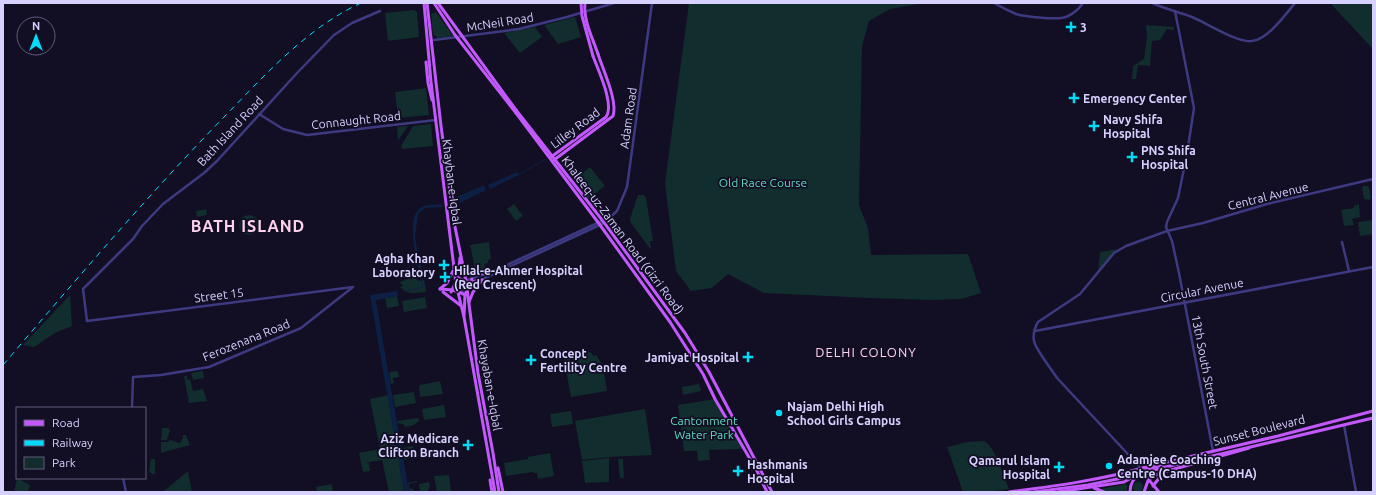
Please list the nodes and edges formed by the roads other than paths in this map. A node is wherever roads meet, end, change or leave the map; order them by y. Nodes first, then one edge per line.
1 (424, 3) edge
2 (427, 3) edge
3 (434, 3) edge
4 (438, 3) edge
5 (581, 3) edge
6 (585, 3) edge
7 (614, 3) edge
8 (652, 3) edge
9 (994, 3) edge
10 (1152, 3) edge
11 (1295, 3) edge
12 (1083, 4) edge
13 (380, 11) dead end
14 (1174, 11) junction
15 (434, 40) dead end
16 (426, 62) dead end
17 (434, 108) junction
18 (516, 111) junction
19 (259, 114) junction
20 (436, 120) junction
21 (561, 154) junction
22 (553, 159) junction
23 (558, 164) junction
24 (1373, 180) edge
25 (603, 222) junction
26 (599, 224) junction
27 (1167, 231) junction
28 (1342, 242) dead end
29 (460, 255) junction
30 (463, 266) junction
31 (1373, 266) edge
32 (454, 269) junction
33 (496, 271) junction
34 (1349, 271) junction
35 (487, 274) junction
36 (457, 278) junction
37 (471, 280) junction
38 (482, 280) junction
39 (466, 281) junction
40 (456, 284) junction
41 (353, 287) joint
42 (653, 289) junction
43 (441, 290) junction
44 (468, 290) junction
45 (452, 291) junction
46 (457, 291) junction
47 (649, 293) junction
48 (467, 295) junction
49 (1184, 302) junction
50 (469, 304) junction
51 (460, 305) junction
52 (464, 317) junction
53 (87, 321) joint
54 (1035, 331) junction
55 (132, 407) edge
56 (1373, 411) edge
57 (1373, 418) edge
58 (1344, 425) junction
59 (1251, 447) junction
60 (1213, 451) junction
61 (493, 453) junction
62 (1195, 455) junction
63 (1139, 466) dead end
64 (1147, 469) junction
65 (1164, 472) junction
66 (1129, 475) junction
67 (1138, 476) junction
68 (123, 479) edge
69 (1149, 480) junction
70 (1153, 486) junction
71 (1093, 488) junction
72 (124, 491) edge
73 (1082, 491) edge
74 (494, 492) edge
75 (499, 492) edge
76 (502, 492) edge
77 (767, 492) edge
78 (772, 492) edge
79 (1009, 492) edge
80 (1034, 492) edge
81 (1058, 492) edge
82 (1104, 492) edge
83 (1131, 492) edge
84 (1144, 492) edge
85 (1159, 492) edge
86 (1356, 492) edge

1 - 17 main road, Khayban-e-Iqbal
2 - 29 main road, Khayban-e-Iqbal
3 - 18 main road, Khaleeq-uz-Zaman Road (Gizri Road), bridge
4 - 18 main road, Khaleeq-uz-Zaman Road (Gizri Road), bridge
5 - 22 main road, Lilley Road, bridge
6 - 21 main road, Lilley Road, bridge
7 - 15 street, McNeil Road
8 - 25 street, Adam Road
9 - 12 street
10 - 14 street
11 - 14 street
13 - 19 street, Bath Island Road
14 - 27 street
16 - 17 main road
17 - 20 main road, Khayban-e-Iqbal
18 - 22 main road, Khaleeq-uz-Zaman Road (Gizri Road)
19 - 20 street, Connaught Road
19 - 53 street, Bath Island Road
20 - 32 main road, Khayban-e-Iqbal
21 - 22 main road, Lilley Road
21 - 23 main road
22 - 23 main road, Khaleeq-uz-Zaman Road (Gizri Road)
22 - 26 main road, Khaleeq-uz-Zaman Road (Gizri Road)
23 - 25 main road, Khaleeq-uz-Zaman Road (Gizri Road)
24 - 27 street, Central Avenue
25 - 26 street
25 - 42 main road, Khaleeq-uz-Zaman Road (Gizri Road)
26 - 33 street
26 - 33 street
26 - 47 main road, Khaleeq-uz-Zaman Road (Gizri Road)
27 - 49 street, 13th South Street
27 - 54 street, Central Avenue
28 - 34 street
29 - 30 main road, Khayban-e-Iqbal
29 - 36 main road
30 - 35 main road
30 - 39 main road, Khayban-e-Iqbal
31 - 34 street, Circular Avenue
32 - 36 main road, Khayban-e-Iqbal
32 - 43 main road
33 - 35 street
33 - 38 street
34 - 49 street, Circular Avenue
35 - 37 street
36 - 39 main road
36 - 40 main road, Khayban-e-Iqbal
37 - 38 main road
37 - 39 main road
37 - 44 main road
38 - 44 street
38 - 50 main road
39 - 40 street
39 - 44 main road, Khayaban-e-Iqbal
40 - 45 main road
40 - 46 main road, Khayaban-e-Iqbal
41 - 53 street, Street 15
41 - 55 street, Ferozenana Road
42 - 47 main road
42 - 78 main road, Khaleeq-uz-Zaman Road (Gizri Road)
43 - 45 main road
43 - 51 main road
44 - 46 street
44 - 48 main road, Khayaban-e-Iqbal
45 - 46 main road
46 - 48 main road
46 - 51 main road, Khayaban-e-Iqbal
47 - 77 main road, Khaleeq-uz-Zaman Road (Gizri Road)
48 - 50 main road, Khayaban-e-Iqbal
48 - 52 main road
49 - 54 street, Circular Avenue
49 - 60 street, 13th South Street
50 - 61 main road, Khayaban-e-Iqbal
51 - 52 main road, Khayaban-e-Iqbal
52 - 74 main road, Khayaban-e-Iqbal
54 - 63 street
56 - 60 main road, Sunset Boulevard
57 - 58 main road, Sunset Boulevard
58 - 59 main road, Sunset Boulevard
58 - 86 street
59 - 65 main road
59 - 66 main road, Sunset Boulevard, bridge
60 - 62 main road, Sunset Boulevard
61 - 75 main road, Khayaban-e-Iqbal
61 - 76 main road
62 - 64 main road
62 - 66 main road, Sunset Boulevard
64 - 67 main road
64 - 69 main road
65 - 69 main road
65 - 70 main road
66 - 67 main road
66 - 71 main road
66 - 79 main road
66 - 80 main road
67 - 83 main road
68 - 72 street
69 - 70 main road
69 - 84 main road
70 - 85 main road
71 - 73 main road
71 - 82 main road
73 - 81 main road

